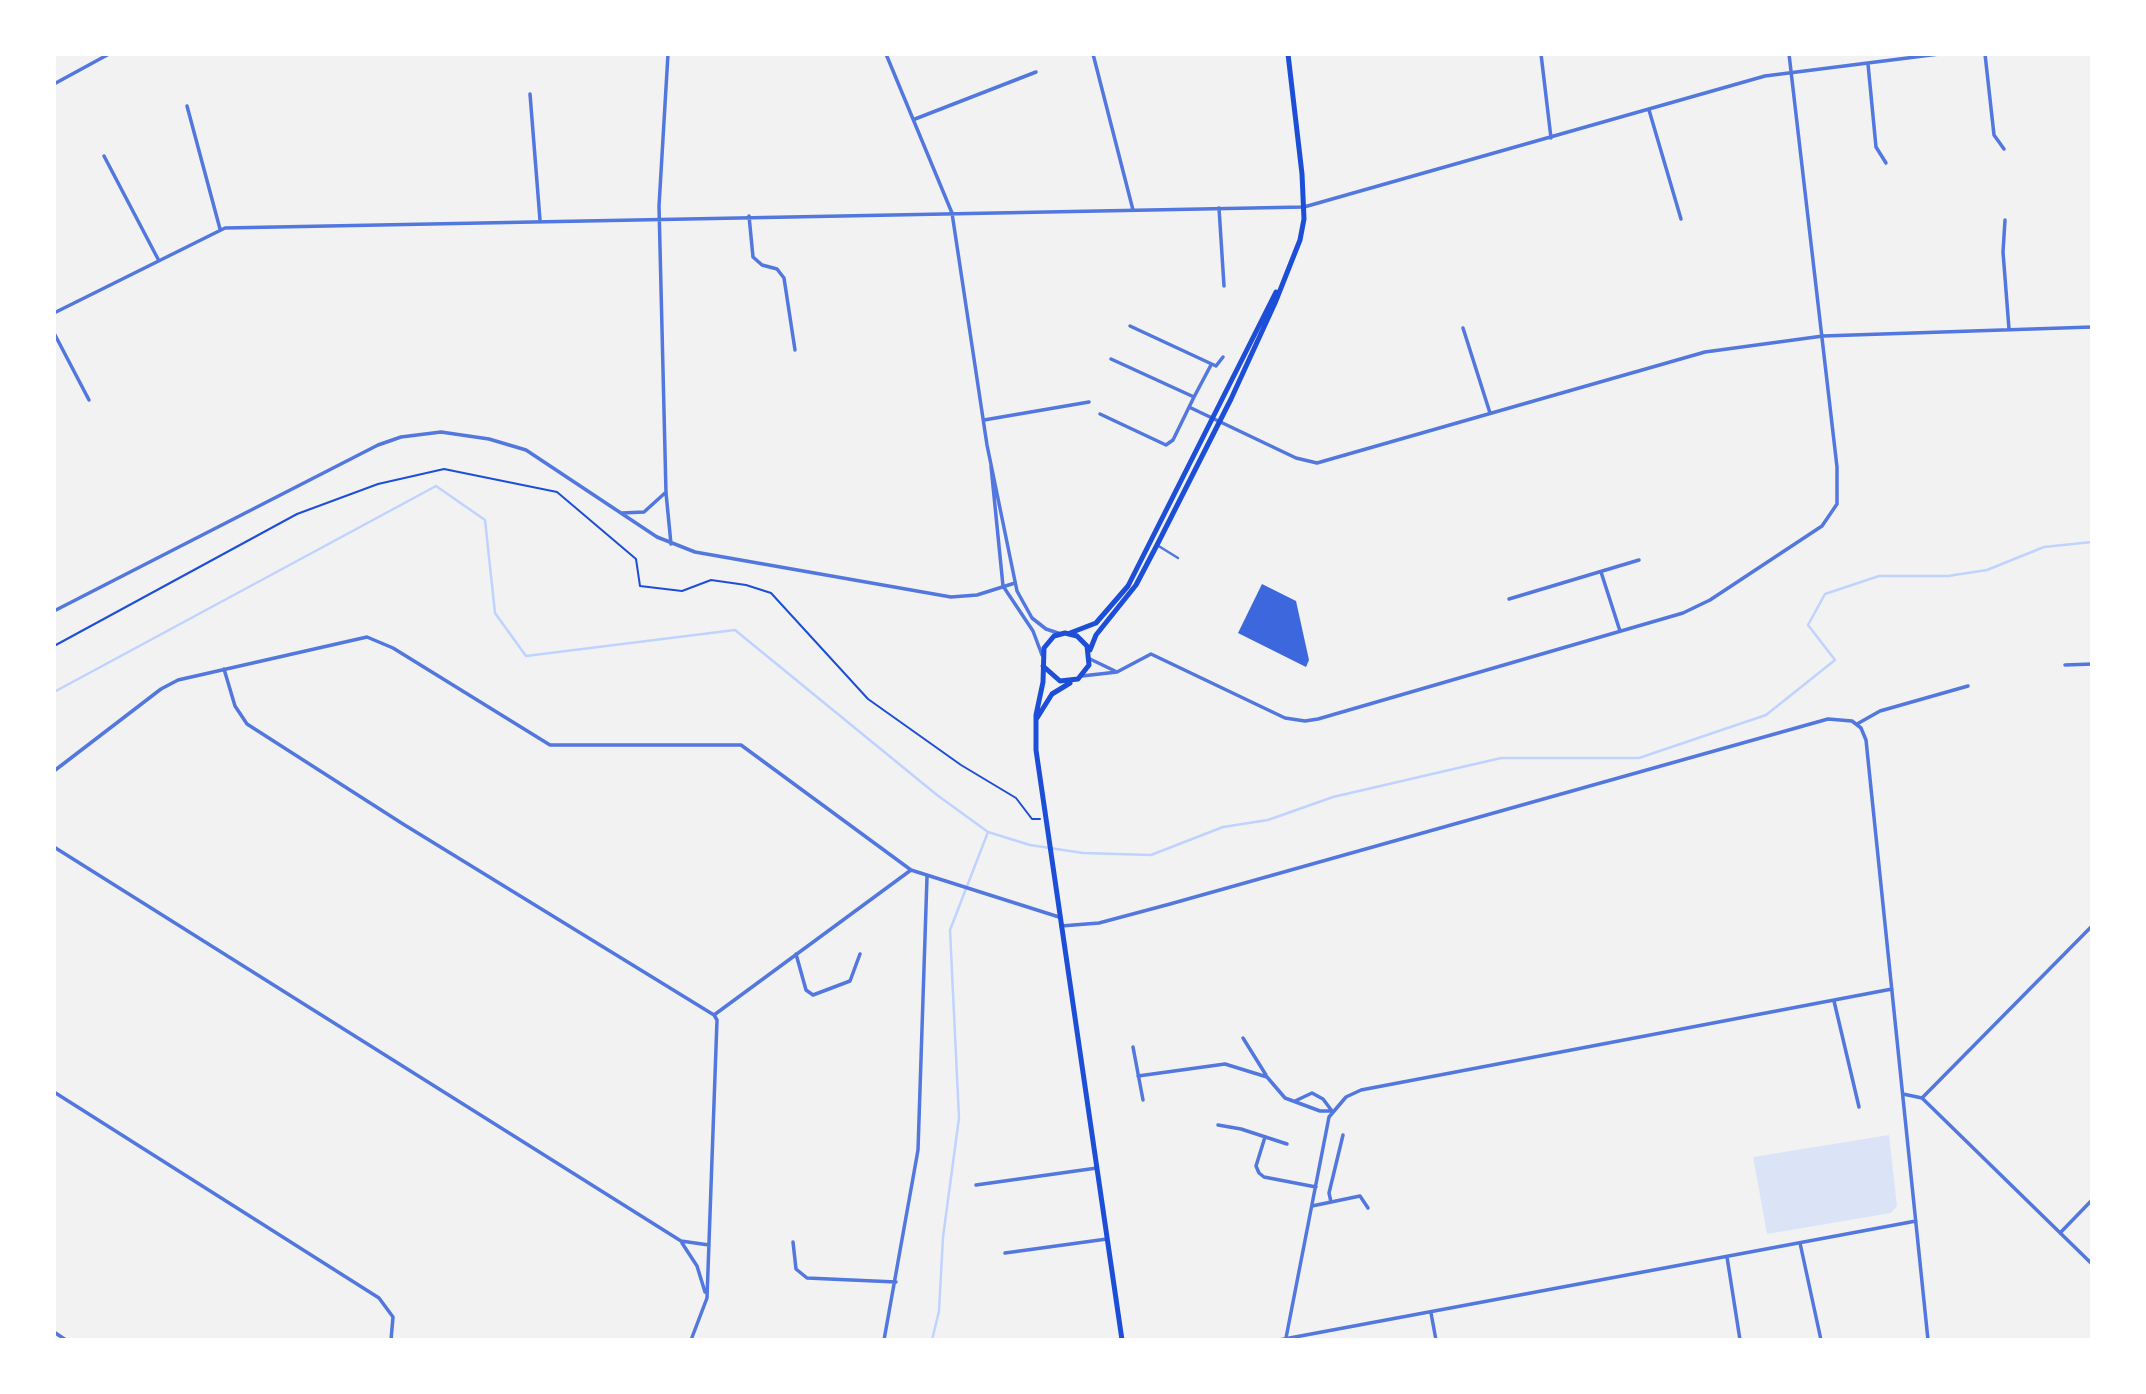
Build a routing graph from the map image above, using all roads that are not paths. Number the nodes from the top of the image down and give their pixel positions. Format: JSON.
{"nodes":[{"id":1,"x":109,"y":54,"type":"edge"},
{"id":2,"x":668,"y":54,"type":"edge"},
{"id":3,"x":886,"y":54,"type":"edge"},
{"id":4,"x":1093,"y":54,"type":"edge"},
{"id":5,"x":1288,"y":54,"type":"edge"},
{"id":6,"x":1541,"y":54,"type":"edge"},
{"id":7,"x":1789,"y":54,"type":"edge"},
{"id":8,"x":1939,"y":54,"type":"edge"},
{"id":9,"x":1985,"y":54,"type":"edge"},
{"id":10,"x":1868,"y":64,"type":"junction"},
{"id":11,"x":1792,"y":71,"type":"junction"},
{"id":12,"x":1036,"y":72,"type":"dead end"},
{"id":13,"x":54,"y":84,"type":"edge"},
{"id":14,"x":530,"y":94,"type":"dead end"},
{"id":15,"x":187,"y":106,"type":"dead end"},
{"id":16,"x":1648,"y":109,"type":"junction"},
{"id":17,"x":915,"y":120,"type":"junction"},
{"id":18,"x":1551,"y":138,"type":"junction"},
{"id":19,"x":2004,"y":149,"type":"dead end"},
{"id":20,"x":104,"y":156,"type":"dead end"},
{"id":21,"x":1886,"y":163,"type":"dead end"},
{"id":22,"x":1304,"y":206,"type":"junction"},
{"id":23,"x":1219,"y":208,"type":"junction"},
{"id":24,"x":1133,"y":209,"type":"junction"},
{"id":25,"x":952,"y":213,"type":"junction"},
{"id":26,"x":749,"y":216,"type":"junction"},
{"id":27,"x":659,"y":218,"type":"junction"},
{"id":28,"x":1681,"y":219,"type":"dead end"},
{"id":29,"x":540,"y":220,"type":"junction"},
{"id":30,"x":2005,"y":220,"type":"dead end"},
{"id":31,"x":220,"y":229,"type":"junction"},
{"id":32,"x":158,"y":259,"type":"junction"},
{"id":33,"x":1224,"y":286,"type":"dead end"},
{"id":34,"x":1278,"y":289,"type":"junction"},
{"id":35,"x":54,"y":313,"type":"edge"},
{"id":36,"x":1130,"y":326,"type":"dead end"},
{"id":37,"x":2092,"y":327,"type":"edge"},
{"id":38,"x":1462,"y":328,"type":"dead end"},
{"id":39,"x":2009,"y":329,"type":"junction"},
{"id":40,"x":54,"y":334,"type":"edge"},
{"id":41,"x":1823,"y":336,"type":"junction"},
{"id":42,"x":795,"y":350,"type":"dead end"},
{"id":43,"x":1223,"y":357,"type":"dead end"},
{"id":44,"x":1111,"y":359,"type":"dead end"},
{"id":45,"x":1212,"y":365,"type":"junction"},
{"id":46,"x":1194,"y":397,"type":"junction"},
{"id":47,"x":89,"y":400,"type":"dead end"},
{"id":48,"x":1088,"y":402,"type":"dead end"},
{"id":49,"x":1189,"y":407,"type":"junction"},
{"id":50,"x":1490,"y":413,"type":"junction"},
{"id":51,"x":1100,"y":414,"type":"dead end"},
{"id":52,"x":1211,"y":418,"type":"junction"},
{"id":53,"x":984,"y":420,"type":"junction"},
{"id":54,"x":1220,"y":422,"type":"junction"},
{"id":55,"x":991,"y":460,"type":"junction"},
{"id":56,"x":666,"y":493,"type":"junction"},
{"id":57,"x":617,"y":512,"type":"junction"},
{"id":58,"x":671,"y":544,"type":"junction"},
{"id":59,"x":1157,"y":545,"type":"junction"},
{"id":60,"x":1178,"y":558,"type":"dead end"},
{"id":61,"x":1639,"y":560,"type":"dead end"},
{"id":62,"x":1601,"y":572,"type":"junction"},
{"id":63,"x":1015,"y":583,"type":"junction"},
{"id":64,"x":1003,"y":586,"type":"junction"},
{"id":65,"x":1508,"y":599,"type":"dead end"},
{"id":66,"x":54,"y":611,"type":"edge"},
{"id":67,"x":1620,"y":631,"type":"junction"},
{"id":68,"x":1061,"y":634,"type":"junction"},
{"id":69,"x":1070,"y":634,"type":"junction"},
{"id":70,"x":1042,"y":655,"type":"junction"},
{"id":71,"x":1090,"y":656,"type":"junction"},
{"id":72,"x":2092,"y":664,"type":"edge"},
{"id":73,"x":2065,"y":665,"type":"dead end"},
{"id":74,"x":1043,"y":666,"type":"junction"},
{"id":75,"x":224,"y":669,"type":"junction"},
{"id":76,"x":1117,"y":672,"type":"junction"},
{"id":77,"x":1082,"y":676,"type":"junction"},
{"id":78,"x":1074,"y":680,"type":"junction"},
{"id":79,"x":1968,"y":686,"type":"dead end"},
{"id":80,"x":1036,"y":721,"type":"junction"},
{"id":81,"x":1857,"y":724,"type":"junction"},
{"id":82,"x":54,"y":771,"type":"edge"},
{"id":83,"x":54,"y":847,"type":"edge"},
{"id":84,"x":911,"y":870,"type":"junction"},
{"id":85,"x":927,"y":877,"type":"junction"},
{"id":86,"x":1059,"y":917,"type":"junction"},
{"id":87,"x":1061,"y":926,"type":"junction"},
{"id":88,"x":2092,"y":926,"type":"edge"},
{"id":89,"x":796,"y":954,"type":"junction"},
{"id":90,"x":860,"y":954,"type":"dead end"},
{"id":91,"x":1893,"y":988,"type":"junction"},
{"id":92,"x":1834,"y":1002,"type":"junction"},
{"id":93,"x":714,"y":1015,"type":"junction"},
{"id":94,"x":1243,"y":1038,"type":"dead end"},
{"id":95,"x":1133,"y":1047,"type":"dead end"},
{"id":96,"x":1138,"y":1076,"type":"junction"},
{"id":97,"x":1267,"y":1077,"type":"junction"},
{"id":98,"x":54,"y":1092,"type":"edge"},
{"id":99,"x":1903,"y":1094,"type":"junction"},
{"id":100,"x":1922,"y":1098,"type":"junction"},
{"id":101,"x":1143,"y":1100,"type":"dead end"},
{"id":102,"x":1295,"y":1101,"type":"junction"},
{"id":103,"x":1859,"y":1107,"type":"dead end"},
{"id":104,"x":1332,"y":1111,"type":"junction"},
{"id":105,"x":1218,"y":1125,"type":"dead end"},
{"id":106,"x":1343,"y":1135,"type":"dead end"},
{"id":107,"x":1265,"y":1137,"type":"junction"},
{"id":108,"x":1287,"y":1144,"type":"dead end"},
{"id":109,"x":1097,"y":1168,"type":"junction"},
{"id":110,"x":976,"y":1185,"type":"dead end"},
{"id":111,"x":1315,"y":1187,"type":"junction"},
{"id":112,"x":2092,"y":1200,"type":"edge"},
{"id":113,"x":1331,"y":1202,"type":"junction"},
{"id":114,"x":1312,"y":1206,"type":"junction"},
{"id":115,"x":1368,"y":1208,"type":"dead end"},
{"id":116,"x":1916,"y":1221,"type":"junction"},
{"id":117,"x":2060,"y":1233,"type":"junction"},
{"id":118,"x":1107,"y":1239,"type":"junction"},
{"id":119,"x":681,"y":1241,"type":"junction"},
{"id":120,"x":793,"y":1242,"type":"dead end"},
{"id":121,"x":1800,"y":1243,"type":"junction"},
{"id":122,"x":709,"y":1245,"type":"junction"},
{"id":123,"x":1005,"y":1253,"type":"dead end"},
{"id":124,"x":1727,"y":1257,"type":"junction"},
{"id":125,"x":2092,"y":1264,"type":"edge"},
{"id":126,"x":895,"y":1282,"type":"junction"},
{"id":127,"x":707,"y":1298,"type":"junction"},
{"id":128,"x":1430,"y":1313,"type":"junction"},
{"id":129,"x":54,"y":1332,"type":"edge"},
{"id":130,"x":1286,"y":1338,"type":"edge"},
{"id":131,"x":66,"y":1340,"type":"edge"},
{"id":132,"x":391,"y":1340,"type":"edge"},
{"id":133,"x":691,"y":1340,"type":"edge"},
{"id":134,"x":884,"y":1340,"type":"edge"},
{"id":135,"x":1122,"y":1340,"type":"edge"},
{"id":136,"x":1279,"y":1340,"type":"edge"},
{"id":137,"x":1436,"y":1340,"type":"edge"},
{"id":138,"x":1740,"y":1340,"type":"edge"},
{"id":139,"x":1821,"y":1340,"type":"edge"},
{"id":140,"x":1928,"y":1340,"type":"edge"}],
"edges":[{"from":1,"to":13,"type":"street"},
{"from":2,"to":27,"type":"street"},
{"from":3,"to":17,"type":"street"},
{"from":4,"to":24,"type":"street"},
{"from":5,"to":22,"type":"main road"},
{"from":6,"to":18,"type":"street"},
{"from":7,"to":11,"type":"street"},
{"from":8,"to":10,"type":"street"},
{"from":9,"to":19,"type":"street"},
{"from":10,"to":11,"type":"street"},
{"from":10,"to":21,"type":"street"},
{"from":11,"to":16,"type":"street"},
{"from":11,"to":41,"type":"street"},
{"from":12,"to":17,"type":"street"},
{"from":14,"to":29,"type":"street"},
{"from":15,"to":31,"type":"street"},
{"from":16,"to":18,"type":"street"},
{"from":16,"to":28,"type":"street"},
{"from":17,"to":25,"type":"street"},
{"from":18,"to":22,"type":"street"},
{"from":20,"to":32,"type":"street"},
{"from":22,"to":23,"type":"street"},
{"from":22,"to":34,"type":"main road"},
{"from":23,"to":24,"type":"street"},
{"from":23,"to":33,"type":"street"},
{"from":24,"to":25,"type":"street"},
{"from":25,"to":26,"type":"street"},
{"from":25,"to":53,"type":"street"},
{"from":26,"to":27,"type":"street"},
{"from":26,"to":42,"type":"street"},
{"from":27,"to":29,"type":"street"},
{"from":27,"to":56,"type":"street"},
{"from":29,"to":31,"type":"street"},
{"from":30,"to":39,"type":"street"},
{"from":31,"to":32,"type":"street"},
{"from":32,"to":35,"type":"street"},
{"from":34,"to":52,"type":"main road"},
{"from":34,"to":54,"type":"main road"},
{"from":36,"to":45,"type":"street"},
{"from":37,"to":39,"type":"street"},
{"from":38,"to":50,"type":"street"},
{"from":39,"to":41,"type":"street"},
{"from":40,"to":47,"type":"street"},
{"from":41,"to":50,"type":"street"},
{"from":41,"to":67,"type":"street"},
{"from":43,"to":45,"type":"street"},
{"from":44,"to":46,"type":"street"},
{"from":45,"to":46,"type":"street"},
{"from":46,"to":49,"type":"street"},
{"from":48,"to":53,"type":"street"},
{"from":49,"to":51,"type":"street"},
{"from":49,"to":52,"type":"street"},
{"from":50,"to":54,"type":"street"},
{"from":52,"to":54,"type":"street"},
{"from":52,"to":69,"type":"main road"},
{"from":53,"to":55,"type":"street"},
{"from":54,"to":59,"type":"main road"},
{"from":55,"to":63,"type":"street"},
{"from":55,"to":64,"type":"street"},
{"from":56,"to":57,"type":"street"},
{"from":56,"to":58,"type":"street"},
{"from":57,"to":58,"type":"street"},
{"from":57,"to":66,"type":"street"},
{"from":58,"to":64,"type":"street"},
{"from":59,"to":60,"type":"street"},
{"from":59,"to":71,"type":"main road"},
{"from":61,"to":62,"type":"street"},
{"from":62,"to":65,"type":"street"},
{"from":62,"to":67,"type":"street"},
{"from":63,"to":64,"type":"street"},
{"from":63,"to":68,"type":"street"},
{"from":64,"to":70,"type":"street"},
{"from":67,"to":76,"type":"street"},
{"from":68,"to":69,"type":"main road"},
{"from":68,"to":70,"type":"main road"},
{"from":69,"to":71,"type":"main road"},
{"from":70,"to":74,"type":"main road"},
{"from":71,"to":76,"type":"street"},
{"from":71,"to":77,"type":"main road"},
{"from":72,"to":73,"type":"street"},
{"from":74,"to":78,"type":"main road"},
{"from":74,"to":80,"type":"main road"},
{"from":75,"to":82,"type":"street"},
{"from":75,"to":84,"type":"street"},
{"from":75,"to":93,"type":"street"},
{"from":76,"to":77,"type":"street"},
{"from":77,"to":78,"type":"main road"},
{"from":78,"to":80,"type":"main road"},
{"from":79,"to":81,"type":"street"},
{"from":80,"to":86,"type":"main road"},
{"from":81,"to":87,"type":"street"},
{"from":81,"to":91,"type":"street"},
{"from":83,"to":119,"type":"street"},
{"from":84,"to":85,"type":"street"},
{"from":84,"to":89,"type":"street"},
{"from":85,"to":86,"type":"street"},
{"from":85,"to":126,"type":"street"},
{"from":86,"to":87,"type":"main road"},
{"from":87,"to":109,"type":"main road"},
{"from":88,"to":100,"type":"street"},
{"from":89,"to":90,"type":"street"},
{"from":89,"to":93,"type":"street"},
{"from":91,"to":92,"type":"street"},
{"from":91,"to":99,"type":"street"},
{"from":92,"to":103,"type":"street"},
{"from":92,"to":104,"type":"street"},
{"from":93,"to":122,"type":"street"},
{"from":94,"to":97,"type":"street"},
{"from":95,"to":96,"type":"street"},
{"from":96,"to":97,"type":"street"},
{"from":96,"to":101,"type":"street"},
{"from":97,"to":102,"type":"street"},
{"from":98,"to":132,"type":"street"},
{"from":99,"to":100,"type":"street"},
{"from":99,"to":116,"type":"street"},
{"from":100,"to":117,"type":"street"},
{"from":102,"to":104,"type":"street"},
{"from":102,"to":104,"type":"street"},
{"from":104,"to":111,"type":"street"},
{"from":105,"to":107,"type":"street"},
{"from":106,"to":113,"type":"street"},
{"from":107,"to":108,"type":"street"},
{"from":107,"to":111,"type":"street"},
{"from":109,"to":110,"type":"street"},
{"from":109,"to":118,"type":"main road"},
{"from":111,"to":114,"type":"street"},
{"from":112,"to":117,"type":"street"},
{"from":113,"to":114,"type":"street"},
{"from":113,"to":115,"type":"street"},
{"from":114,"to":130,"type":"street"},
{"from":116,"to":121,"type":"street"},
{"from":116,"to":140,"type":"street"},
{"from":117,"to":125,"type":"street"},
{"from":118,"to":123,"type":"street"},
{"from":118,"to":135,"type":"main road"},
{"from":119,"to":122,"type":"street"},
{"from":119,"to":127,"type":"street"},
{"from":120,"to":126,"type":"street"},
{"from":121,"to":124,"type":"street"},
{"from":121,"to":139,"type":"street"},
{"from":122,"to":127,"type":"street"},
{"from":124,"to":128,"type":"street"},
{"from":124,"to":138,"type":"street"},
{"from":126,"to":134,"type":"street"},
{"from":127,"to":133,"type":"street"},
{"from":128,"to":130,"type":"street"},
{"from":128,"to":137,"type":"street"},
{"from":129,"to":131,"type":"street"},
{"from":130,"to":136,"type":"street"}]}
